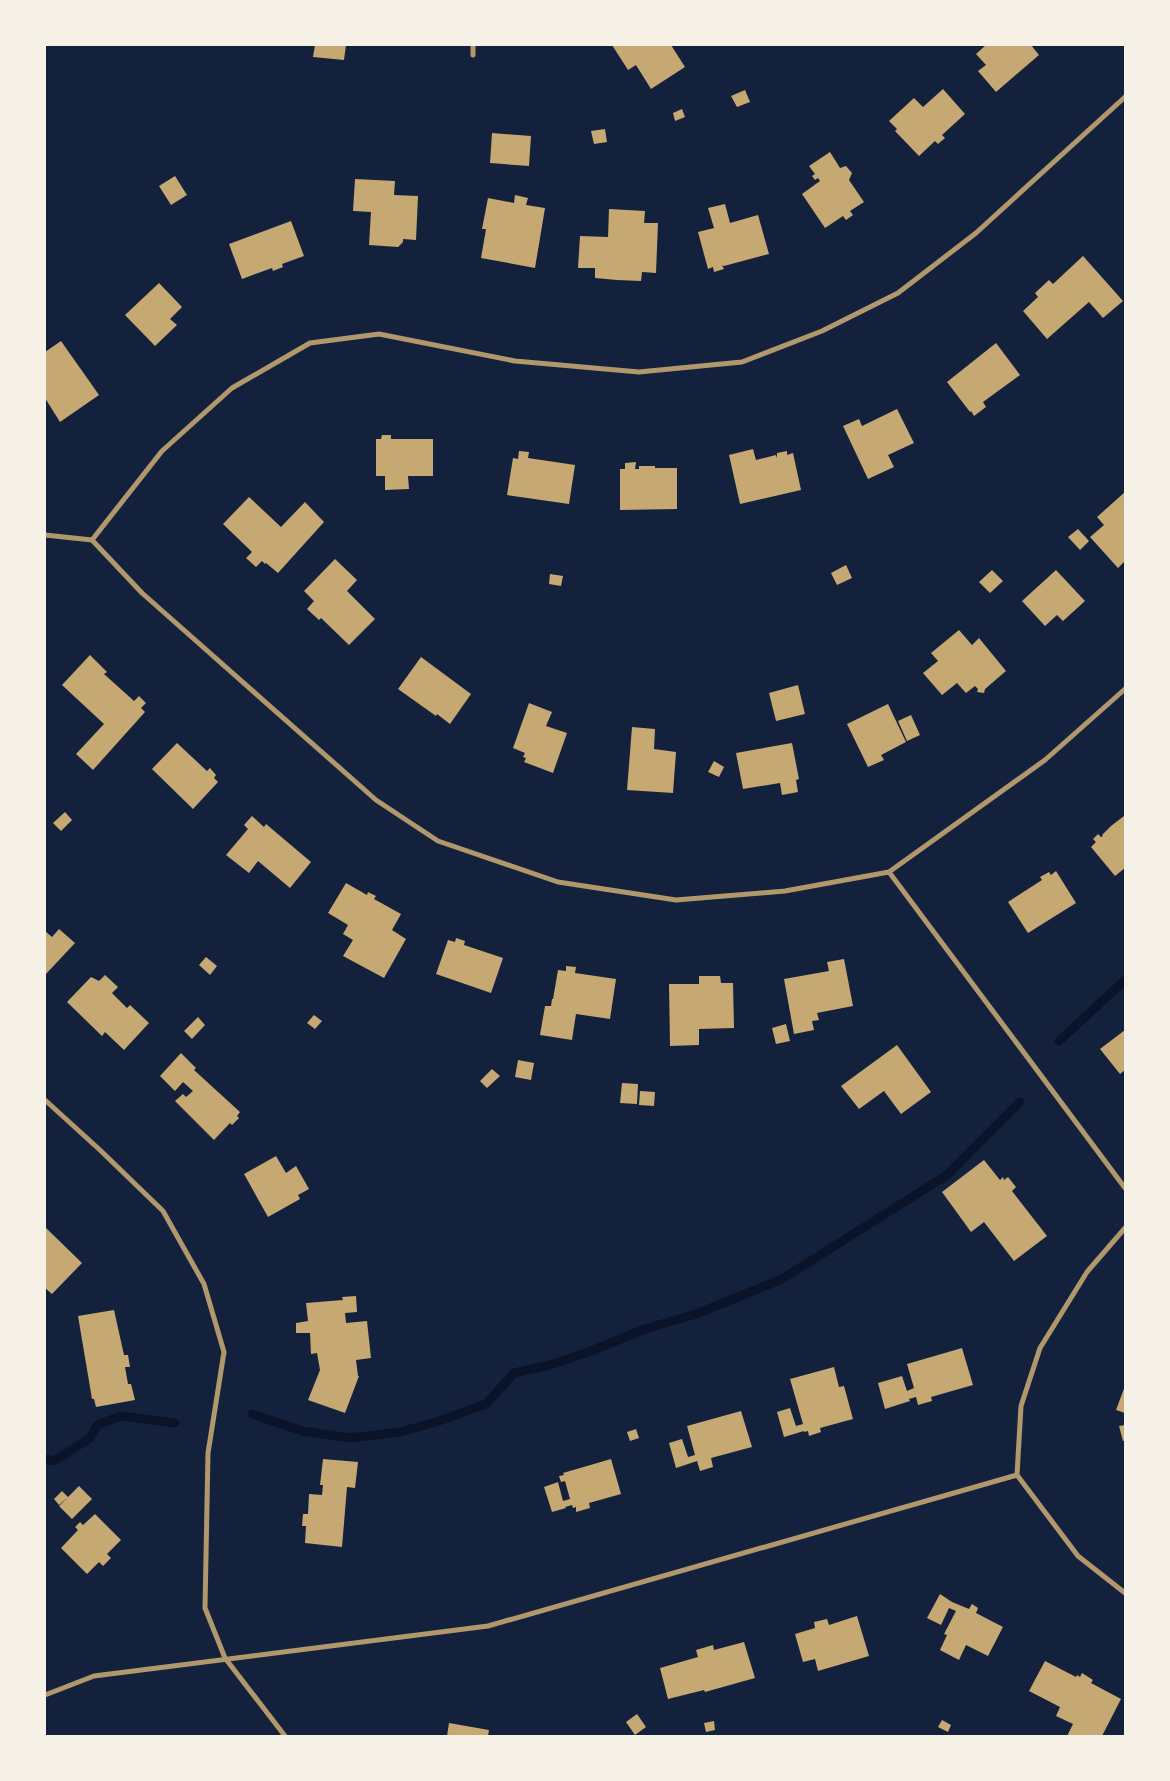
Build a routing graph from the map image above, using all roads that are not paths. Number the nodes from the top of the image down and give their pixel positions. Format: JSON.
{"nodes":[{"id":1,"x":473,"y":45,"type":"edge"},
{"id":2,"x":473,"y":55,"type":"dead end"},
{"id":3,"x":1125,"y":96,"type":"edge"},
{"id":4,"x":45,"y":535,"type":"edge"},
{"id":5,"x":92,"y":540,"type":"junction"},
{"id":6,"x":1125,"y":689,"type":"edge"},
{"id":7,"x":889,"y":872,"type":"junction"},
{"id":8,"x":45,"y":1100,"type":"edge"},
{"id":9,"x":1125,"y":1188,"type":"edge"},
{"id":10,"x":1125,"y":1228,"type":"edge"},
{"id":11,"x":1016,"y":1474,"type":"junction"},
{"id":12,"x":1125,"y":1593,"type":"edge"},
{"id":13,"x":225,"y":1658,"type":"junction"},
{"id":14,"x":45,"y":1695,"type":"edge"},
{"id":15,"x":285,"y":1736,"type":"edge"}],
"edges":[{"from":1,"to":2,"type":"street"},
{"from":3,"to":5,"type":"street"},
{"from":4,"to":5,"type":"street"},
{"from":5,"to":7,"type":"street"},
{"from":6,"to":7,"type":"street"},
{"from":7,"to":9,"type":"street"},
{"from":8,"to":13,"type":"street"},
{"from":10,"to":11,"type":"street"},
{"from":11,"to":12,"type":"street"},
{"from":11,"to":13,"type":"street"},
{"from":13,"to":14,"type":"street"},
{"from":13,"to":15,"type":"street"}]}
